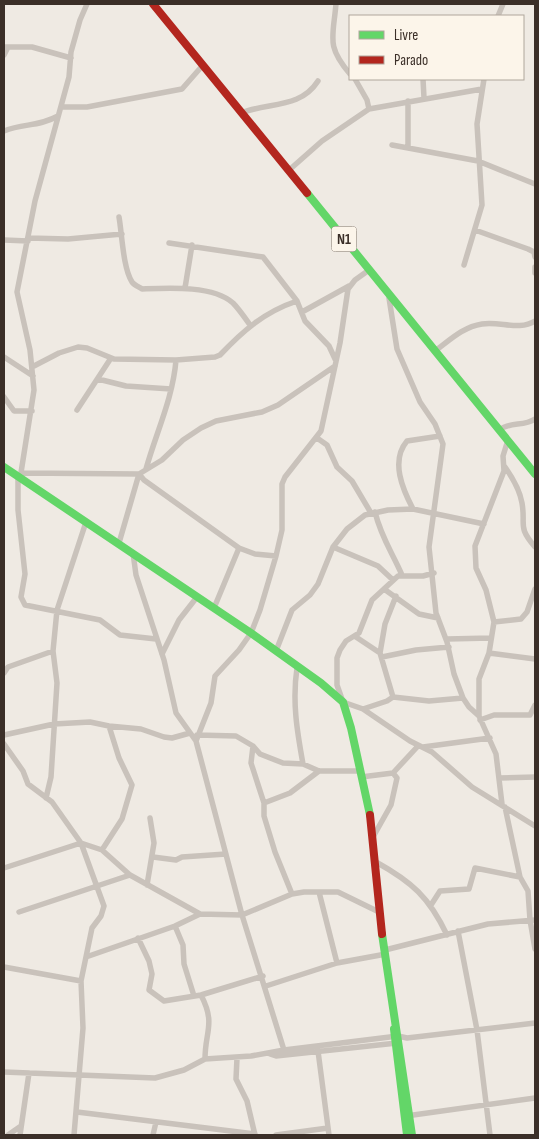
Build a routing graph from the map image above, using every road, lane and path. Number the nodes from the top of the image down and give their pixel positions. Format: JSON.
{"nodes":[{"id":1,"x":87,"y":4,"type":"edge"},
{"id":2,"x":153,"y":4,"type":"edge"},
{"id":3,"x":336,"y":4,"type":"edge"},
{"id":4,"x":6,"y":47,"type":"edge"},
{"id":5,"x":4,"y":55,"type":"edge"},
{"id":6,"x":71,"y":58,"type":"junction"},
{"id":7,"x":203,"y":65,"type":"junction"},
{"id":8,"x":349,"y":73,"type":"edge"},
{"id":9,"x":356,"y":80,"type":"edge"},
{"id":10,"x":423,"y":80,"type":"edge"},
{"id":11,"x":484,"y":80,"type":"edge"},
{"id":12,"x":318,"y":81,"type":"dead end"},
{"id":13,"x":482,"y":89,"type":"junction"},
{"id":14,"x":424,"y":98,"type":"junction"},
{"id":15,"x":408,"y":101,"type":"junction"},
{"id":16,"x":61,"y":107,"type":"junction"},
{"id":17,"x":369,"y":109,"type":"junction"},
{"id":18,"x":241,"y":113,"type":"junction"},
{"id":19,"x":58,"y":116,"type":"junction"},
{"id":20,"x":4,"y":131,"type":"edge"},
{"id":21,"x":392,"y":145,"type":"dead end"},
{"id":22,"x":408,"y":148,"type":"junction"},
{"id":23,"x":478,"y":161,"type":"junction"},
{"id":24,"x":288,"y":171,"type":"junction"},
{"id":25,"x":535,"y":184,"type":"edge"},
{"id":26,"x":119,"y":217,"type":"dead end"},
{"id":27,"x":475,"y":230,"type":"junction"},
{"id":28,"x":122,"y":234,"type":"junction"},
{"id":29,"x":4,"y":240,"type":"edge"},
{"id":30,"x":28,"y":240,"type":"junction"},
{"id":31,"x":169,"y":243,"type":"dead end"},
{"id":32,"x":192,"y":245,"type":"junction"},
{"id":33,"x":535,"y":257,"type":"edge"},
{"id":34,"x":464,"y":265,"type":"dead end"},
{"id":35,"x":535,"y":267,"type":"edge"},
{"id":36,"x":369,"y":270,"type":"junction"},
{"id":37,"x":535,"y":273,"type":"edge"},
{"id":38,"x":349,"y":286,"type":"junction"},
{"id":39,"x":185,"y":288,"type":"junction"},
{"id":40,"x":389,"y":294,"type":"junction"},
{"id":41,"x":297,"y":301,"type":"junction"},
{"id":42,"x":302,"y":312,"type":"junction"},
{"id":43,"x":535,"y":321,"type":"edge"},
{"id":44,"x":250,"y":325,"type":"junction"},
{"id":45,"x":329,"y":346,"type":"junction"},
{"id":46,"x":340,"y":346,"type":"junction"},
{"id":47,"x":435,"y":352,"type":"junction"},
{"id":48,"x":111,"y":358,"type":"junction"},
{"id":49,"x":176,"y":360,"type":"junction"},
{"id":50,"x":5,"y":361,"type":"edge"},
{"id":51,"x":336,"y":363,"type":"junction"},
{"id":52,"x":32,"y":367,"type":"junction"},
{"id":53,"x":33,"y":376,"type":"junction"},
{"id":54,"x":98,"y":379,"type":"junction"},
{"id":55,"x":171,"y":389,"type":"junction"},
{"id":56,"x":4,"y":397,"type":"edge"},
{"id":57,"x":77,"y":410,"type":"dead end"},
{"id":58,"x":32,"y":411,"type":"junction"},
{"id":59,"x":535,"y":419,"type":"edge"},
{"id":60,"x":499,"y":430,"type":"junction"},
{"id":61,"x":440,"y":436,"type":"junction"},
{"id":62,"x":317,"y":438,"type":"junction"},
{"id":63,"x":508,"y":440,"type":"junction"},
{"id":64,"x":4,"y":467,"type":"edge"},
{"id":65,"x":504,"y":468,"type":"junction"},
{"id":66,"x":146,"y":469,"type":"junction"},
{"id":67,"x":139,"y":474,"type":"junction"},
{"id":68,"x":535,"y":474,"type":"edge"},
{"id":69,"x":20,"y":476,"type":"junction"},
{"id":70,"x":413,"y":509,"type":"junction"},
{"id":71,"x":373,"y":513,"type":"junction"},
{"id":72,"x":434,"y":514,"type":"junction"},
{"id":73,"x":86,"y":522,"type":"junction"},
{"id":74,"x":484,"y":524,"type":"junction"},
{"id":75,"x":118,"y":543,"type":"junction"},
{"id":76,"x":333,"y":547,"type":"junction"},
{"id":77,"x":535,"y":547,"type":"edge"},
{"id":78,"x":239,"y":548,"type":"junction"},
{"id":79,"x":133,"y":553,"type":"junction"},
{"id":80,"x":276,"y":556,"type":"junction"},
{"id":81,"x":434,"y":573,"type":"junction"},
{"id":82,"x":402,"y":574,"type":"junction"},
{"id":83,"x":393,"y":580,"type":"junction"},
{"id":84,"x":384,"y":589,"type":"junction"},
{"id":85,"x":535,"y":589,"type":"edge"},
{"id":86,"x":396,"y":596,"type":"junction"},
{"id":87,"x":197,"y":597,"type":"junction"},
{"id":88,"x":214,"y":608,"type":"junction"},
{"id":89,"x":56,"y":610,"type":"junction"},
{"id":90,"x":438,"y":618,"type":"junction"},
{"id":91,"x":494,"y":622,"type":"junction"},
{"id":92,"x":251,"y":633,"type":"junction"},
{"id":93,"x":356,"y":637,"type":"junction"},
{"id":94,"x":491,"y":638,"type":"junction"},
{"id":95,"x":156,"y":639,"type":"junction"},
{"id":96,"x":447,"y":639,"type":"junction"},
{"id":97,"x":449,"y":647,"type":"junction"},
{"id":98,"x":53,"y":651,"type":"junction"},
{"id":99,"x":276,"y":651,"type":"junction"},
{"id":100,"x":488,"y":653,"type":"junction"},
{"id":101,"x":162,"y":654,"type":"junction"},
{"id":102,"x":381,"y":655,"type":"junction"},
{"id":103,"x":535,"y":659,"type":"edge"},
{"id":104,"x":297,"y":668,"type":"junction"},
{"id":105,"x":4,"y":673,"type":"edge"},
{"id":106,"x":394,"y":697,"type":"junction"},
{"id":107,"x":464,"y":698,"type":"junction"},
{"id":108,"x":342,"y":702,"type":"junction"},
{"id":109,"x":535,"y":705,"type":"edge"},
{"id":110,"x":363,"y":709,"type":"junction"},
{"id":111,"x":480,"y":718,"type":"junction"},
{"id":112,"x":54,"y":724,"type":"junction"},
{"id":113,"x":109,"y":726,"type":"junction"},
{"id":114,"x":190,"y":733,"type":"junction"},
{"id":115,"x":4,"y":735,"type":"edge"},
{"id":116,"x":196,"y":738,"type":"junction"},
{"id":117,"x":490,"y":738,"type":"junction"},
{"id":118,"x":4,"y":744,"type":"edge"},
{"id":119,"x":253,"y":746,"type":"junction"},
{"id":120,"x":420,"y":746,"type":"junction"},
{"id":121,"x":303,"y":764,"type":"junction"},
{"id":122,"x":319,"y":771,"type":"junction"},
{"id":123,"x":393,"y":773,"type":"junction"},
{"id":124,"x":360,"y":774,"type":"junction"},
{"id":125,"x":535,"y":777,"type":"edge"},
{"id":126,"x":499,"y":778,"type":"junction"},
{"id":127,"x":46,"y":798,"type":"junction"},
{"id":128,"x":264,"y":803,"type":"junction"},
{"id":129,"x":503,"y":805,"type":"junction"},
{"id":130,"x":150,"y":818,"type":"dead end"},
{"id":131,"x":535,"y":826,"type":"edge"},
{"id":132,"x":373,"y":837,"type":"junction"},
{"id":133,"x":81,"y":843,"type":"junction"},
{"id":134,"x":102,"y":850,"type":"junction"},
{"id":135,"x":226,"y":854,"type":"junction"},
{"id":136,"x":153,"y":856,"type":"junction"},
{"id":137,"x":376,"y":862,"type":"junction"},
{"id":138,"x":4,"y":868,"type":"edge"},
{"id":139,"x":130,"y":875,"type":"junction"},
{"id":140,"x":520,"y":877,"type":"junction"},
{"id":141,"x":147,"y":886,"type":"junction"},
{"id":142,"x":97,"y":887,"type":"junction"},
{"id":143,"x":319,"y":892,"type":"junction"},
{"id":144,"x":292,"y":894,"type":"junction"},
{"id":145,"x":431,"y":905,"type":"junction"},
{"id":146,"x":19,"y":912,"type":"dead end"},
{"id":147,"x":379,"y":912,"type":"junction"},
{"id":148,"x":200,"y":914,"type":"junction"},
{"id":149,"x":242,"y":914,"type":"junction"},
{"id":150,"x":532,"y":920,"type":"edge"},
{"id":151,"x":175,"y":926,"type":"junction"},
{"id":152,"x":458,"y":931,"type":"junction"},
{"id":153,"x":447,"y":935,"type":"junction"},
{"id":154,"x":138,"y":938,"type":"junction"},
{"id":155,"x":535,"y":949,"type":"edge"},
{"id":156,"x":385,"y":952,"type":"junction"},
{"id":157,"x":86,"y":957,"type":"junction"},
{"id":158,"x":337,"y":962,"type":"junction"},
{"id":159,"x":4,"y":967,"type":"edge"},
{"id":160,"x":262,"y":976,"type":"junction"},
{"id":161,"x":81,"y":980,"type":"junction"},
{"id":162,"x":266,"y":986,"type":"junction"},
{"id":163,"x":201,"y":995,"type":"junction"},
{"id":164,"x":194,"y":996,"type":"junction"},
{"id":165,"x":535,"y":1023,"type":"edge"},
{"id":166,"x":477,"y":1030,"type":"junction"},
{"id":167,"x":396,"y":1040,"type":"junction"},
{"id":168,"x":284,"y":1050,"type":"junction"},
{"id":169,"x":318,"y":1051,"type":"junction"},
{"id":170,"x":270,"y":1054,"type":"junction"},
{"id":171,"x":236,"y":1058,"type":"junction"},
{"id":172,"x":205,"y":1059,"type":"junction"},
{"id":173,"x":4,"y":1072,"type":"edge"},
{"id":174,"x":29,"y":1073,"type":"junction"},
{"id":175,"x":79,"y":1075,"type":"junction"},
{"id":176,"x":535,"y":1098,"type":"edge"},
{"id":177,"x":487,"y":1104,"type":"junction"},
{"id":178,"x":77,"y":1112,"type":"junction"},
{"id":179,"x":408,"y":1116,"type":"junction"},
{"id":180,"x":156,"y":1122,"type":"junction"},
{"id":181,"x":20,"y":1126,"type":"junction"},
{"id":182,"x":328,"y":1128,"type":"junction"},
{"id":183,"x":220,"y":1132,"type":"edge"},
{"id":184,"x":8,"y":1135,"type":"edge"},
{"id":185,"x":20,"y":1135,"type":"edge"},
{"id":186,"x":74,"y":1135,"type":"edge"},
{"id":187,"x":153,"y":1135,"type":"edge"},
{"id":188,"x":255,"y":1135,"type":"edge"},
{"id":189,"x":276,"y":1135,"type":"edge"},
{"id":190,"x":329,"y":1135,"type":"edge"},
{"id":191,"x":407,"y":1135,"type":"edge"},
{"id":192,"x":412,"y":1135,"type":"edge"},
{"id":193,"x":490,"y":1135,"type":"edge"}],
"edges":[{"from":1,"to":6,"type":"street"},
{"from":2,"to":7,"type":"main road","number":"N1"},
{"from":3,"to":8,"type":"street"},
{"from":4,"to":5,"type":"street"},
{"from":4,"to":6,"type":"street"},
{"from":6,"to":16,"type":"street"},
{"from":7,"to":16,"type":"street"},
{"from":7,"to":18,"type":"main road","number":"N1"},
{"from":9,"to":17,"type":"street"},
{"from":10,"to":14,"type":"street"},
{"from":11,"to":13,"type":"street"},
{"from":12,"to":18,"type":"street"},
{"from":13,"to":14,"type":"street"},
{"from":13,"to":23,"type":"street"},
{"from":14,"to":15,"type":"street"},
{"from":15,"to":17,"type":"street"},
{"from":15,"to":22,"type":"street"},
{"from":16,"to":19,"type":"street"},
{"from":17,"to":24,"type":"street"},
{"from":18,"to":24,"type":"main road","number":"N1"},
{"from":19,"to":20,"type":"street"},
{"from":19,"to":30,"type":"street"},
{"from":21,"to":22,"type":"street"},
{"from":22,"to":23,"type":"street"},
{"from":23,"to":25,"type":"street"},
{"from":23,"to":27,"type":"street"},
{"from":24,"to":36,"type":"main road","number":"N1"},
{"from":26,"to":28,"type":"street"},
{"from":27,"to":33,"type":"street"},
{"from":27,"to":34,"type":"street"},
{"from":28,"to":30,"type":"street"},
{"from":28,"to":39,"type":"street"},
{"from":29,"to":30,"type":"street"},
{"from":30,"to":52,"type":"street"},
{"from":31,"to":32,"type":"street"},
{"from":32,"to":39,"type":"street"},
{"from":32,"to":41,"type":"street"},
{"from":35,"to":37,"type":"street"},
{"from":36,"to":38,"type":"street"},
{"from":36,"to":40,"type":"main road","number":"N1"},
{"from":38,"to":42,"type":"street"},
{"from":38,"to":46,"type":"street"},
{"from":39,"to":44,"type":"street"},
{"from":40,"to":47,"type":"main road","number":"N1"},
{"from":40,"to":61,"type":"street"},
{"from":41,"to":42,"type":"street"},
{"from":41,"to":44,"type":"street"},
{"from":42,"to":45,"type":"street"},
{"from":43,"to":47,"type":"street"},
{"from":44,"to":49,"type":"street"},
{"from":45,"to":46,"type":"street"},
{"from":45,"to":51,"type":"street"},
{"from":46,"to":51,"type":"street"},
{"from":47,"to":60,"type":"main road","number":"N1"},
{"from":48,"to":49,"type":"street"},
{"from":48,"to":52,"type":"street"},
{"from":48,"to":54,"type":"street"},
{"from":49,"to":55,"type":"street"},
{"from":50,"to":53,"type":"street"},
{"from":51,"to":62,"type":"street"},
{"from":51,"to":66,"type":"street"},
{"from":52,"to":53,"type":"street"},
{"from":53,"to":58,"type":"street"},
{"from":54,"to":55,"type":"street"},
{"from":54,"to":57,"type":"street"},
{"from":55,"to":66,"type":"street"},
{"from":56,"to":58,"type":"street"},
{"from":58,"to":69,"type":"street"},
{"from":59,"to":60,"type":"street"},
{"from":60,"to":63,"type":"main road","number":"N1"},
{"from":61,"to":70,"type":"street"},
{"from":61,"to":72,"type":"street"},
{"from":62,"to":71,"type":"street"},
{"from":62,"to":80,"type":"street"},
{"from":63,"to":65,"type":"street"},
{"from":63,"to":68,"type":"main road","number":"N1"},
{"from":64,"to":69,"type":"main road"},
{"from":65,"to":74,"type":"street"},
{"from":65,"to":77,"type":"street"},
{"from":66,"to":67,"type":"street"},
{"from":67,"to":69,"type":"street"},
{"from":67,"to":75,"type":"street"},
{"from":67,"to":78,"type":"street"},
{"from":69,"to":73,"type":"main road"},
{"from":69,"to":89,"type":"street"},
{"from":70,"to":71,"type":"street"},
{"from":70,"to":72,"type":"street"},
{"from":71,"to":76,"type":"street"},
{"from":71,"to":82,"type":"street"},
{"from":72,"to":74,"type":"street"},
{"from":72,"to":81,"type":"street"},
{"from":73,"to":75,"type":"main road"},
{"from":73,"to":89,"type":"street"},
{"from":74,"to":91,"type":"street"},
{"from":75,"to":79,"type":"main road"},
{"from":76,"to":83,"type":"street"},
{"from":76,"to":99,"type":"street"},
{"from":78,"to":80,"type":"street"},
{"from":78,"to":88,"type":"street"},
{"from":79,"to":87,"type":"main road"},
{"from":79,"to":95,"type":"street"},
{"from":80,"to":92,"type":"street"},
{"from":81,"to":82,"type":"street"},
{"from":81,"to":90,"type":"street"},
{"from":82,"to":83,"type":"street"},
{"from":83,"to":84,"type":"street"},
{"from":84,"to":86,"type":"street"},
{"from":84,"to":93,"type":"street"},
{"from":85,"to":91,"type":"street"},
{"from":86,"to":90,"type":"street"},
{"from":86,"to":102,"type":"street"},
{"from":87,"to":88,"type":"main road"},
{"from":87,"to":101,"type":"street"},
{"from":88,"to":92,"type":"main road"},
{"from":89,"to":95,"type":"street"},
{"from":89,"to":98,"type":"street"},
{"from":90,"to":96,"type":"street"},
{"from":91,"to":94,"type":"street"},
{"from":92,"to":99,"type":"main road"},
{"from":92,"to":116,"type":"street"},
{"from":93,"to":102,"type":"street"},
{"from":93,"to":108,"type":"street"},
{"from":94,"to":96,"type":"street"},
{"from":94,"to":100,"type":"street"},
{"from":95,"to":101,"type":"street"},
{"from":96,"to":97,"type":"street"},
{"from":97,"to":102,"type":"street"},
{"from":97,"to":107,"type":"street"},
{"from":98,"to":105,"type":"street"},
{"from":98,"to":112,"type":"street"},
{"from":99,"to":104,"type":"main road"},
{"from":100,"to":103,"type":"street"},
{"from":100,"to":111,"type":"street"},
{"from":101,"to":114,"type":"street"},
{"from":102,"to":106,"type":"street"},
{"from":104,"to":108,"type":"main road"},
{"from":104,"to":121,"type":"street"},
{"from":106,"to":107,"type":"street"},
{"from":106,"to":110,"type":"street"},
{"from":107,"to":111,"type":"street"},
{"from":108,"to":110,"type":"street"},
{"from":108,"to":124,"type":"main road"},
{"from":109,"to":111,"type":"street"},
{"from":110,"to":120,"type":"street"},
{"from":111,"to":117,"type":"street"},
{"from":112,"to":113,"type":"street"},
{"from":112,"to":115,"type":"street"},
{"from":112,"to":127,"type":"street"},
{"from":113,"to":114,"type":"street"},
{"from":113,"to":134,"type":"street"},
{"from":114,"to":116,"type":"street"},
{"from":116,"to":119,"type":"street"},
{"from":116,"to":135,"type":"street"},
{"from":117,"to":120,"type":"street"},
{"from":117,"to":126,"type":"street"},
{"from":118,"to":127,"type":"street"},
{"from":119,"to":121,"type":"street"},
{"from":119,"to":128,"type":"street"},
{"from":120,"to":123,"type":"street"},
{"from":120,"to":129,"type":"street"},
{"from":121,"to":122,"type":"street"},
{"from":122,"to":124,"type":"street"},
{"from":122,"to":128,"type":"street"},
{"from":123,"to":124,"type":"street"},
{"from":123,"to":132,"type":"street"},
{"from":124,"to":132,"type":"main road"},
{"from":125,"to":126,"type":"street"},
{"from":126,"to":129,"type":"street"},
{"from":127,"to":133,"type":"street"},
{"from":128,"to":144,"type":"street"},
{"from":129,"to":131,"type":"street"},
{"from":129,"to":140,"type":"street"},
{"from":130,"to":136,"type":"street"},
{"from":132,"to":137,"type":"main road"},
{"from":133,"to":134,"type":"street"},
{"from":133,"to":138,"type":"street"},
{"from":133,"to":142,"type":"street"},
{"from":134,"to":139,"type":"street"},
{"from":135,"to":136,"type":"street"},
{"from":135,"to":149,"type":"street"},
{"from":136,"to":141,"type":"street"},
{"from":137,"to":145,"type":"street"},
{"from":137,"to":147,"type":"main road"},
{"from":139,"to":141,"type":"street"},
{"from":139,"to":142,"type":"street"},
{"from":140,"to":145,"type":"street"},
{"from":140,"to":150,"type":"street"},
{"from":141,"to":148,"type":"street"},
{"from":142,"to":146,"type":"street"},
{"from":142,"to":157,"type":"street"},
{"from":143,"to":144,"type":"street"},
{"from":143,"to":147,"type":"street"},
{"from":143,"to":158,"type":"street"},
{"from":144,"to":149,"type":"street"},
{"from":145,"to":153,"type":"street"},
{"from":147,"to":156,"type":"main road"},
{"from":148,"to":149,"type":"street"},
{"from":148,"to":151,"type":"street"},
{"from":149,"to":160,"type":"street"},
{"from":150,"to":152,"type":"street"},
{"from":150,"to":155,"type":"street"},
{"from":151,"to":154,"type":"street"},
{"from":151,"to":164,"type":"street"},
{"from":152,"to":153,"type":"street"},
{"from":152,"to":166,"type":"street"},
{"from":153,"to":156,"type":"street"},
{"from":154,"to":157,"type":"street"},
{"from":154,"to":164,"type":"street"},
{"from":156,"to":158,"type":"street"},
{"from":156,"to":167,"type":"main road"},
{"from":157,"to":161,"type":"street"},
{"from":158,"to":162,"type":"street"},
{"from":159,"to":161,"type":"street"},
{"from":160,"to":162,"type":"street"},
{"from":160,"to":163,"type":"street"},
{"from":161,"to":175,"type":"street"},
{"from":162,"to":168,"type":"street"},
{"from":163,"to":164,"type":"street"},
{"from":163,"to":172,"type":"street"},
{"from":165,"to":166,"type":"street"},
{"from":166,"to":167,"type":"street"},
{"from":166,"to":177,"type":"street"},
{"from":167,"to":168,"type":"street"},
{"from":167,"to":169,"type":"street"},
{"from":167,"to":179,"type":"main road"},
{"from":168,"to":170,"type":"street"},
{"from":169,"to":170,"type":"street"},
{"from":169,"to":182,"type":"street"},
{"from":170,"to":171,"type":"street"},
{"from":171,"to":172,"type":"street"},
{"from":171,"to":188,"type":"street"},
{"from":172,"to":175,"type":"street"},
{"from":173,"to":174,"type":"street"},
{"from":174,"to":175,"type":"street"},
{"from":174,"to":181,"type":"street"},
{"from":175,"to":178,"type":"street"},
{"from":176,"to":177,"type":"street"},
{"from":177,"to":179,"type":"street"},
{"from":177,"to":193,"type":"street"},
{"from":178,"to":180,"type":"street"},
{"from":178,"to":186,"type":"street"},
{"from":179,"to":191,"type":"main road"},
{"from":179,"to":192,"type":"main road"},
{"from":180,"to":183,"type":"street"},
{"from":180,"to":187,"type":"street"},
{"from":181,"to":184,"type":"street"},
{"from":181,"to":185,"type":"street"},
{"from":182,"to":189,"type":"street"},
{"from":182,"to":190,"type":"street"},
{"from":183,"to":188,"type":"street"}]}
